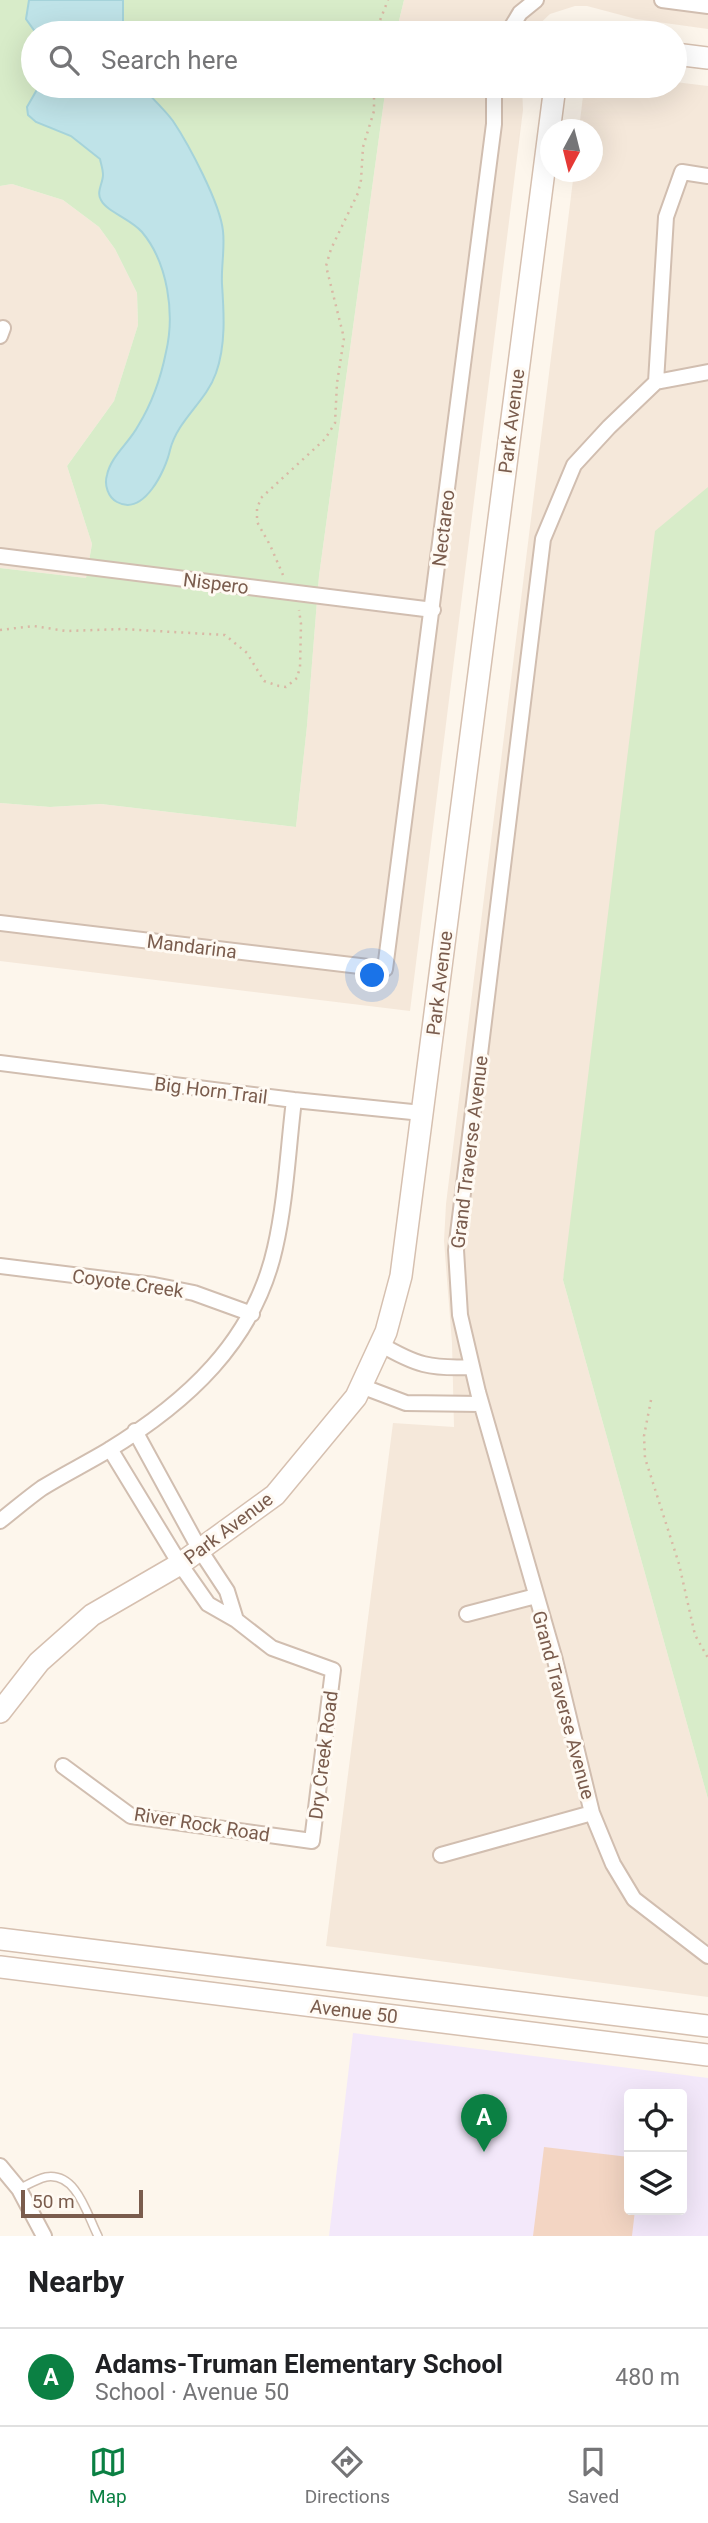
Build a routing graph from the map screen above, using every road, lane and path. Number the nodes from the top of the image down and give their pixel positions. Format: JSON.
{"nodes":[{"id":1,"x":388,"y":0,"type":"edge"},
{"id":2,"x":536,"y":0,"type":"edge"},
{"id":3,"x":662,"y":0,"type":"edge"},
{"id":4,"x":708,"y":6,"type":"edge"},
{"id":5,"x":380,"y":21,"type":"edge"},
{"id":6,"x":515,"y":21,"type":"edge"},
{"id":7,"x":687,"y":55,"type":"edge"},
{"id":8,"x":708,"y":58,"type":"edge"},
{"id":9,"x":374,"y":98,"type":"edge"},
{"id":10,"x":494,"y":98,"type":"edge"},
{"id":11,"x":553,"y":98,"type":"edge"},
{"id":12,"x":708,"y":176,"type":"edge"},
{"id":13,"x":708,"y":372,"type":"edge"},
{"id":14,"x":656,"y":382,"type":"junction"},
{"id":15,"x":0,"y":556,"type":"edge"},
{"id":16,"x":290,"y":592,"type":"junction"},
{"id":17,"x":433,"y":610,"type":"junction"},
{"id":18,"x":0,"y":630,"type":"edge"},
{"id":19,"x":0,"y":923,"type":"edge"},
{"id":20,"x":385,"y":970,"type":"joint"},
{"id":21,"x":0,"y":1063,"type":"edge"},
{"id":22,"x":294,"y":1100,"type":"junction"},
{"id":23,"x":422,"y":1114,"type":"junction"},
{"id":24,"x":0,"y":1266,"type":"edge"},
{"id":25,"x":252,"y":1314,"type":"junction"},
{"id":26,"x":380,"y":1343,"type":"junction"},
{"id":27,"x":472,"y":1367,"type":"junction"},
{"id":28,"x":361,"y":1386,"type":"junction"},
{"id":29,"x":652,"y":1400,"type":"dead end"},
{"id":30,"x":481,"y":1404,"type":"junction"},
{"id":31,"x":135,"y":1431,"type":"junction"},
{"id":32,"x":110,"y":1449,"type":"junction"},
{"id":33,"x":0,"y":1521,"type":"edge"},
{"id":34,"x":200,"y":1549,"type":"junction"},
{"id":35,"x":180,"y":1564,"type":"junction"},
{"id":36,"x":536,"y":1597,"type":"junction"},
{"id":37,"x":467,"y":1614,"type":"dead end"},
{"id":38,"x":236,"y":1620,"type":"junction"},
{"id":39,"x":708,"y":1658,"type":"edge"},
{"id":40,"x":0,"y":1712,"type":"edge"},
{"id":41,"x":64,"y":1766,"type":"dead end"},
{"id":42,"x":592,"y":1813,"type":"junction"},
{"id":43,"x":312,"y":1841,"type":"joint"},
{"id":44,"x":441,"y":1855,"type":"dead end"},
{"id":45,"x":0,"y":1939,"type":"edge"},
{"id":46,"x":708,"y":1956,"type":"edge"},
{"id":47,"x":0,"y":1968,"type":"edge"},
{"id":48,"x":708,"y":2026,"type":"edge"},
{"id":49,"x":708,"y":2055,"type":"edge"},
{"id":50,"x":0,"y":2166,"type":"edge"},
{"id":51,"x":19,"y":2189,"type":"junction"},
{"id":52,"x":44,"y":2236,"type":"edge"},
{"id":53,"x":98,"y":2236,"type":"edge"}],
"edges":[{"from":1,"to":5,"type":"path"},
{"from":2,"to":6,"type":"street"},
{"from":3,"to":4,"type":"street"},
{"from":7,"to":8,"type":"street"},
{"from":9,"to":16,"type":"path"},
{"from":10,"to":17,"type":"street","name":"Nectareo"},
{"from":11,"to":23,"type":"street","name":"Park Avenue"},
{"from":12,"to":14,"type":"street"},
{"from":13,"to":14,"type":"street"},
{"from":14,"to":27,"type":"street","name":"Grand Traverse Avenue"},
{"from":15,"to":16,"type":"street","name":"Nispero"},
{"from":16,"to":17,"type":"street","name":"Nispero"},
{"from":16,"to":18,"type":"path"},
{"from":17,"to":20,"type":"street","name":"Nectareo"},
{"from":19,"to":20,"type":"street","name":"Mandarina"},
{"from":21,"to":22,"type":"street","name":"Big Horn Trail"},
{"from":22,"to":23,"type":"street","name":"Big Horn Trail"},
{"from":22,"to":25,"type":"street"},
{"from":23,"to":26,"type":"street","name":"Park Avenue"},
{"from":24,"to":25,"type":"street","name":"Coyote Creek"},
{"from":25,"to":31,"type":"street"},
{"from":26,"to":27,"type":"street"},
{"from":26,"to":28,"type":"street","name":"Park Avenue"},
{"from":27,"to":30,"type":"street","name":"Grand Traverse Avenue"},
{"from":28,"to":30,"type":"street"},
{"from":28,"to":34,"type":"street","name":"Park Avenue"},
{"from":29,"to":39,"type":"path"},
{"from":30,"to":36,"type":"street","name":"Grand Traverse Avenue"},
{"from":31,"to":32,"type":"street"},
{"from":31,"to":34,"type":"street"},
{"from":32,"to":33,"type":"street"},
{"from":32,"to":35,"type":"street"},
{"from":34,"to":35,"type":"street","name":"Park Avenue"},
{"from":34,"to":38,"type":"street"},
{"from":35,"to":38,"type":"street"},
{"from":35,"to":40,"type":"street","name":"Park Avenue"},
{"from":36,"to":37,"type":"street"},
{"from":36,"to":42,"type":"street","name":"Grand Traverse Avenue"},
{"from":38,"to":43,"type":"street","name":"Dry Creek Road"},
{"from":41,"to":43,"type":"street","name":"River Rock Road"},
{"from":42,"to":44,"type":"street"},
{"from":42,"to":46,"type":"street","name":"Grand Traverse Avenue"},
{"from":45,"to":48,"type":"street","name":"Avenue 50"},
{"from":47,"to":49,"type":"street","name":"Avenue 50"},
{"from":50,"to":51,"type":"street"},
{"from":51,"to":52,"type":"street"},
{"from":51,"to":53,"type":"lane"}]}
